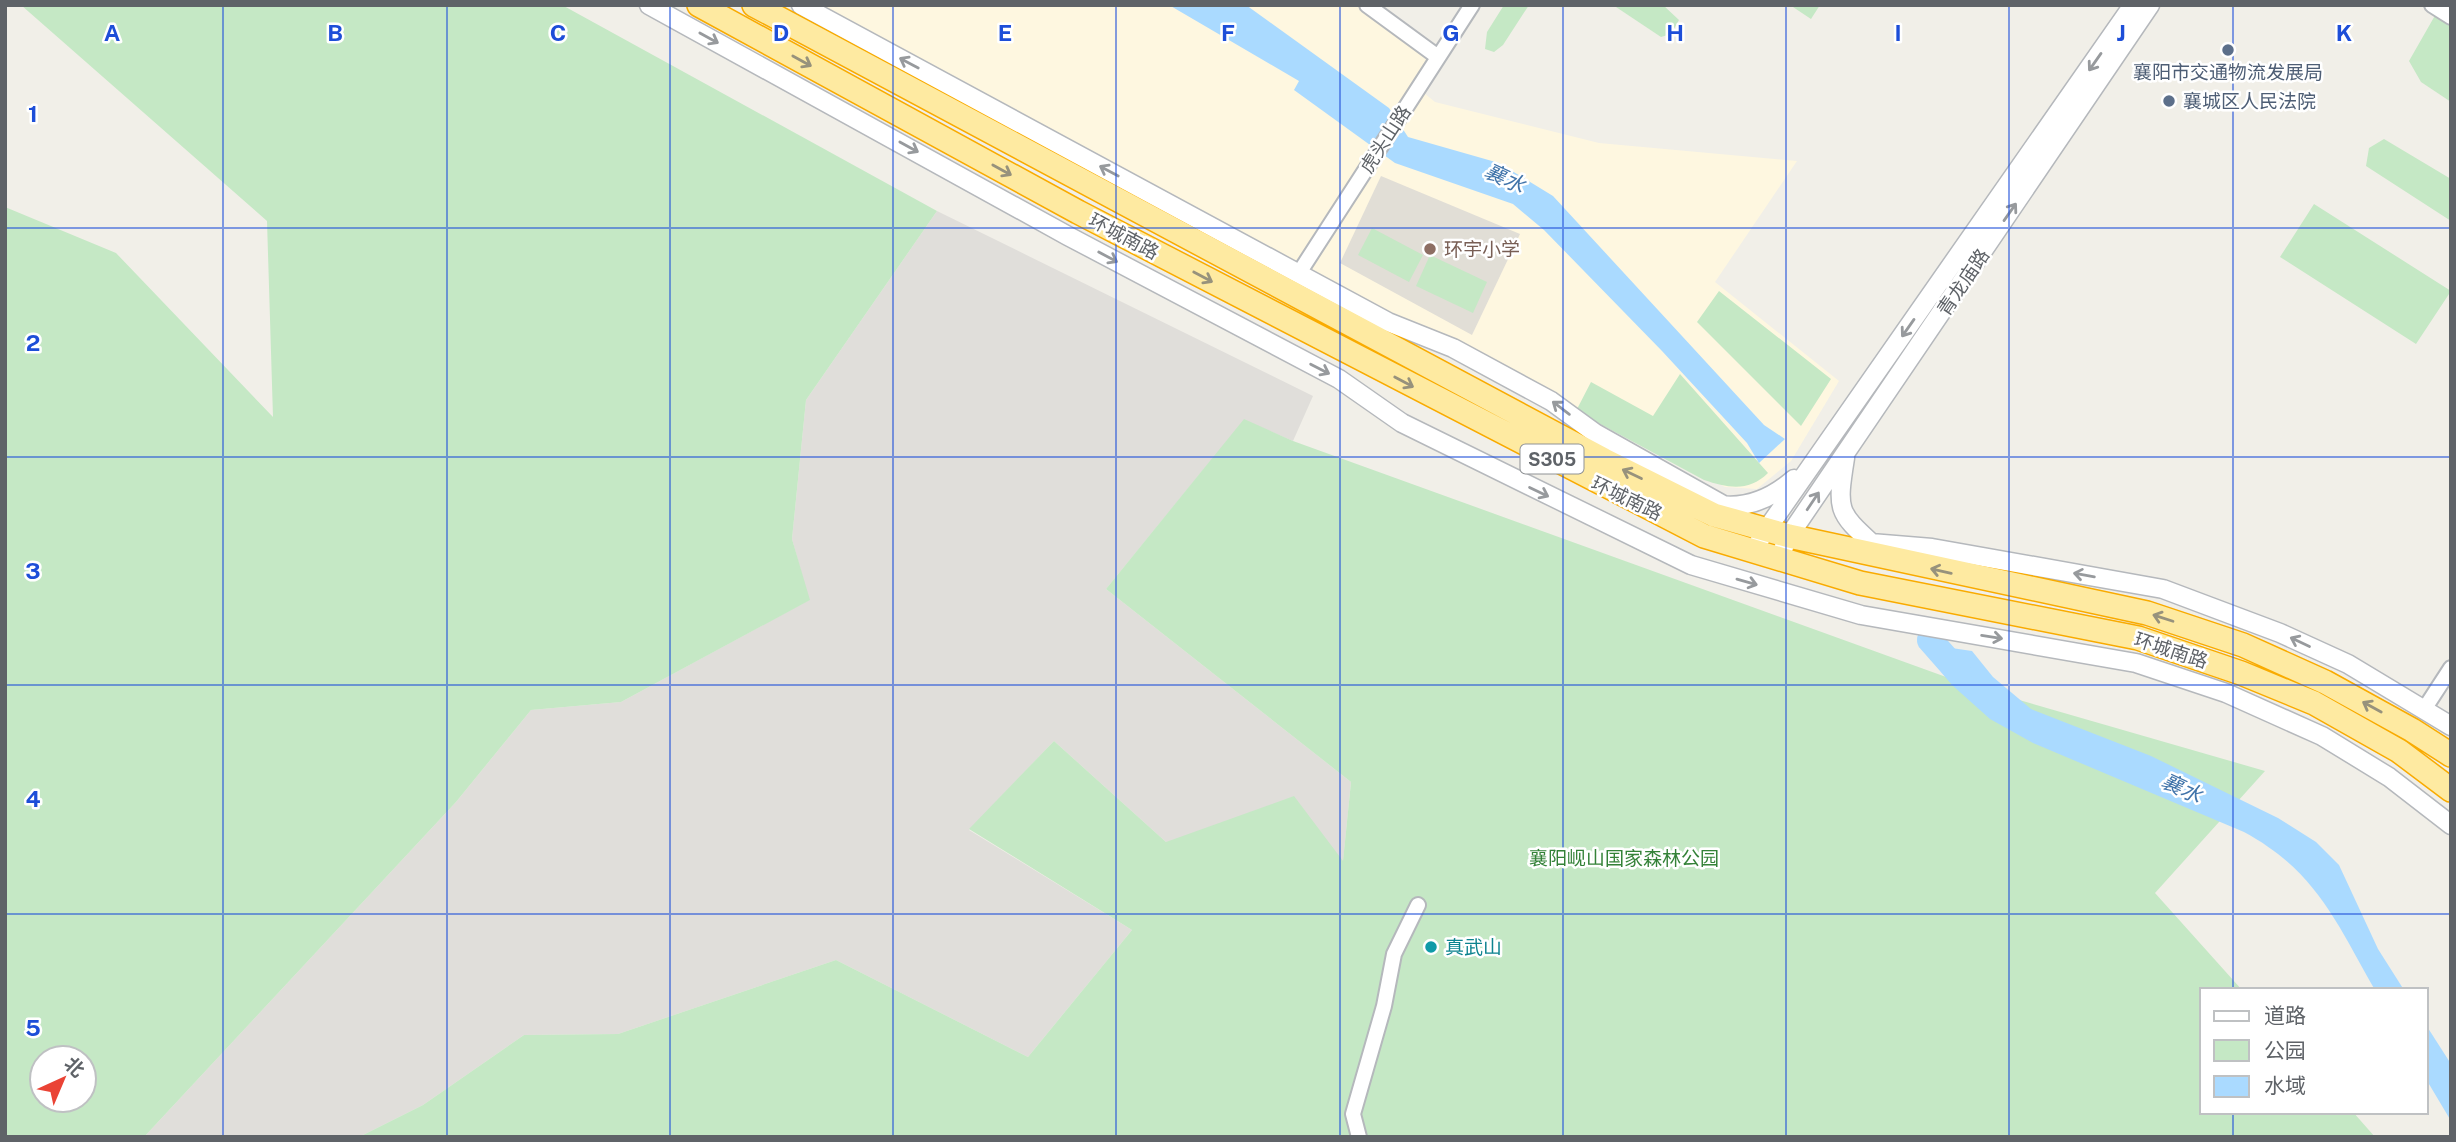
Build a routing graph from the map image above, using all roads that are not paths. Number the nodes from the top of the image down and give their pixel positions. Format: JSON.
{"nodes":[{"id":1,"x":649,"y":5,"type":"edge"},
{"id":2,"x":699,"y":5,"type":"edge"},
{"id":3,"x":754,"y":5,"type":"edge"},
{"id":4,"x":801,"y":5,"type":"edge"},
{"id":5,"x":1367,"y":5,"type":"edge"},
{"id":6,"x":1472,"y":5,"type":"edge"},
{"id":7,"x":2133,"y":5,"type":"edge"},
{"id":8,"x":2150,"y":5,"type":"edge"},
{"id":9,"x":2432,"y":5,"type":"edge"},
{"id":10,"x":2451,"y":17,"type":"edge"},
{"id":11,"x":1438,"y":57,"type":"junction"},
{"id":12,"x":1293,"y":282,"type":"junction"},
{"id":13,"x":1273,"y":313,"type":"junction"},
{"id":14,"x":1259,"y":338,"type":"junction"},
{"id":15,"x":1846,"y":453,"type":"junction"},
{"id":16,"x":1814,"y":461,"type":"junction"},
{"id":17,"x":1677,"y":496,"type":"junction"},
{"id":18,"x":1725,"y":506,"type":"junction"},
{"id":19,"x":1766,"y":528,"type":"junction"},
{"id":20,"x":1789,"y":536,"type":"junction"},
{"id":21,"x":1871,"y":543,"type":"junction"},
{"id":22,"x":1754,"y":552,"type":"junction"},
{"id":23,"x":1777,"y":559,"type":"junction"},
{"id":24,"x":1889,"y":559,"type":"junction"},
{"id":25,"x":2451,"y":668,"type":"edge"},
{"id":26,"x":2426,"y":708,"type":"junction"},
{"id":27,"x":2451,"y":726,"type":"edge"},
{"id":28,"x":2412,"y":730,"type":"junction"},
{"id":29,"x":2399,"y":751,"type":"junction"},
{"id":30,"x":2451,"y":755,"type":"edge"},
{"id":31,"x":2384,"y":774,"type":"junction"},
{"id":32,"x":2451,"y":790,"type":"edge"},
{"id":33,"x":2451,"y":825,"type":"edge"},
{"id":34,"x":1418,"y":905,"type":"dead end"},
{"id":35,"x":1359,"y":1137,"type":"edge"}],
"edges":[{"from":1,"to":14,"type":"street","one_way":true},
{"from":2,"to":13,"type":"highway","name":"环城南路","number":"S305","one_way":true},
{"from":3,"to":12,"type":"highway","name":"环城南路","number":"S305"},
{"from":12,"to":4,"type":"street","one_way":true},
{"from":5,"to":11,"type":"street"},
{"from":6,"to":11,"type":"street","name":"虎头山路"},
{"from":7,"to":16,"type":"street","name":"青龙庙路","one_way":true},
{"from":15,"to":8,"type":"street","name":"青龙庙路","one_way":true},
{"from":9,"to":10,"type":"street"},
{"from":11,"to":12,"type":"street","name":"虎头山路"},
{"from":12,"to":13,"type":"street"},
{"from":17,"to":12,"type":"highway","name":"环城南路","number":"S305","one_way":true},
{"from":18,"to":12,"type":"street","one_way":true},
{"from":13,"to":14,"type":"street"},
{"from":13,"to":22,"type":"highway","name":"环城南路","number":"S305","one_way":true},
{"from":14,"to":31,"type":"street","one_way":true},
{"from":20,"to":15,"type":"street","name":"青龙庙路","one_way":true},
{"from":15,"to":21,"type":"street"},
{"from":16,"to":18,"type":"street"},
{"from":16,"to":19,"type":"street","name":"青龙庙路"},
{"from":17,"to":18,"type":"street"},
{"from":17,"to":19,"type":"highway","name":"环城南路","number":"S305"},
{"from":19,"to":20,"type":"highway","name":"环城南路","number":"S305"},
{"from":19,"to":22,"type":"street","name":"青龙庙路"},
{"from":20,"to":23,"type":"street","name":"青龙庙路"},
{"from":20,"to":24,"type":"highway","name":"环城南路","number":"S305"},
{"from":21,"to":24,"type":"street"},
{"from":26,"to":21,"type":"street","one_way":true},
{"from":22,"to":23,"type":"highway","name":"环城南路","number":"S305"},
{"from":23,"to":29,"type":"highway","name":"环城南路","number":"S305"},
{"from":28,"to":24,"type":"highway","name":"环城南路","number":"S305","one_way":true},
{"from":25,"to":26,"type":"street"},
{"from":26,"to":27,"type":"street"},
{"from":26,"to":28,"type":"street"},
{"from":28,"to":29,"type":"street"},
{"from":28,"to":30,"type":"highway","name":"环城南路","number":"S305"},
{"from":29,"to":31,"type":"street"},
{"from":29,"to":32,"type":"highway","name":"环城南路","number":"S305"},
{"from":31,"to":33,"type":"street"},
{"from":34,"to":35,"type":"street"}]}
